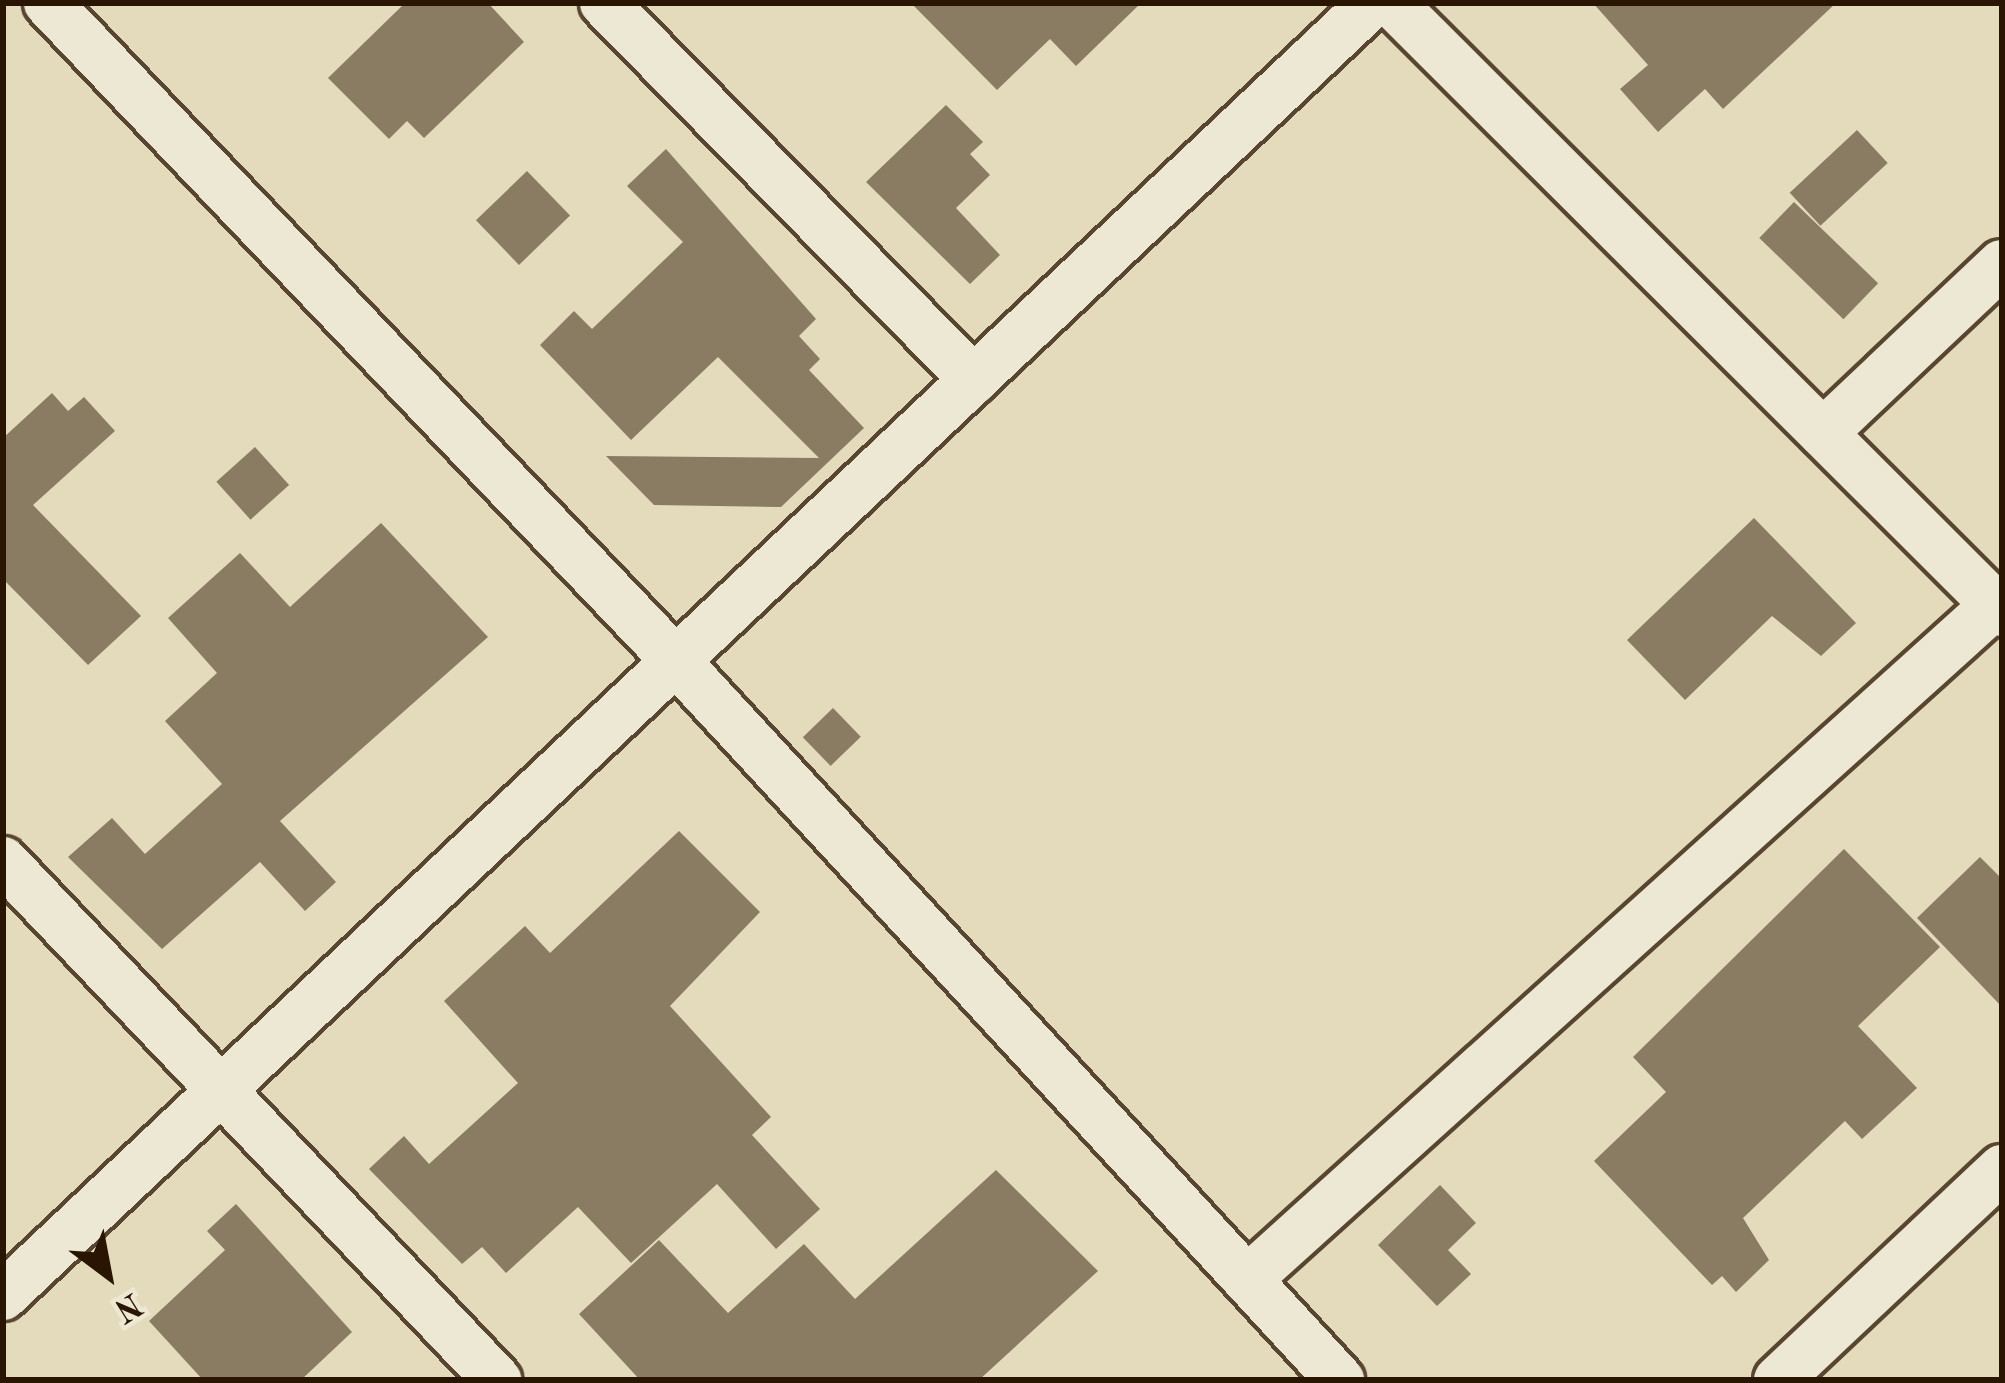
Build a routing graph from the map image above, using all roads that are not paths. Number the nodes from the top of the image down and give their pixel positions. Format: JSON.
{"nodes":[{"id":1,"x":48,"y":3,"type":"edge"},
{"id":2,"x":604,"y":3,"type":"edge"},
{"id":3,"x":1372,"y":3,"type":"edge"},
{"id":4,"x":1392,"y":3,"type":"edge"},
{"id":5,"x":2002,"y":263,"type":"edge"},
{"id":6,"x":974,"y":380,"type":"junction"},
{"id":7,"x":1823,"y":433,"type":"junction"},
{"id":8,"x":1999,"y":608,"type":"edge"},
{"id":9,"x":676,"y":661,"type":"junction"},
{"id":10,"x":3,"y":861,"type":"edge"},
{"id":11,"x":222,"y":1089,"type":"junction"},
{"id":12,"x":2002,"y":1169,"type":"edge"},
{"id":13,"x":1249,"y":1278,"type":"junction"},
{"id":14,"x":3,"y":1296,"type":"edge"},
{"id":15,"x":496,"y":1380,"type":"edge"},
{"id":16,"x":1340,"y":1380,"type":"edge"},
{"id":17,"x":1778,"y":1380,"type":"edge"}],
"edges":[{"from":1,"to":9,"type":"street"},
{"from":2,"to":6,"type":"street"},
{"from":3,"to":6,"type":"street"},
{"from":4,"to":7,"type":"street"},
{"from":5,"to":7,"type":"street"},
{"from":6,"to":9,"type":"street"},
{"from":7,"to":8,"type":"street"},
{"from":8,"to":13,"type":"street"},
{"from":9,"to":11,"type":"street"},
{"from":9,"to":13,"type":"street"},
{"from":10,"to":11,"type":"street"},
{"from":11,"to":14,"type":"street"},
{"from":11,"to":15,"type":"street"},
{"from":12,"to":17,"type":"street"},
{"from":13,"to":16,"type":"street"}]}
